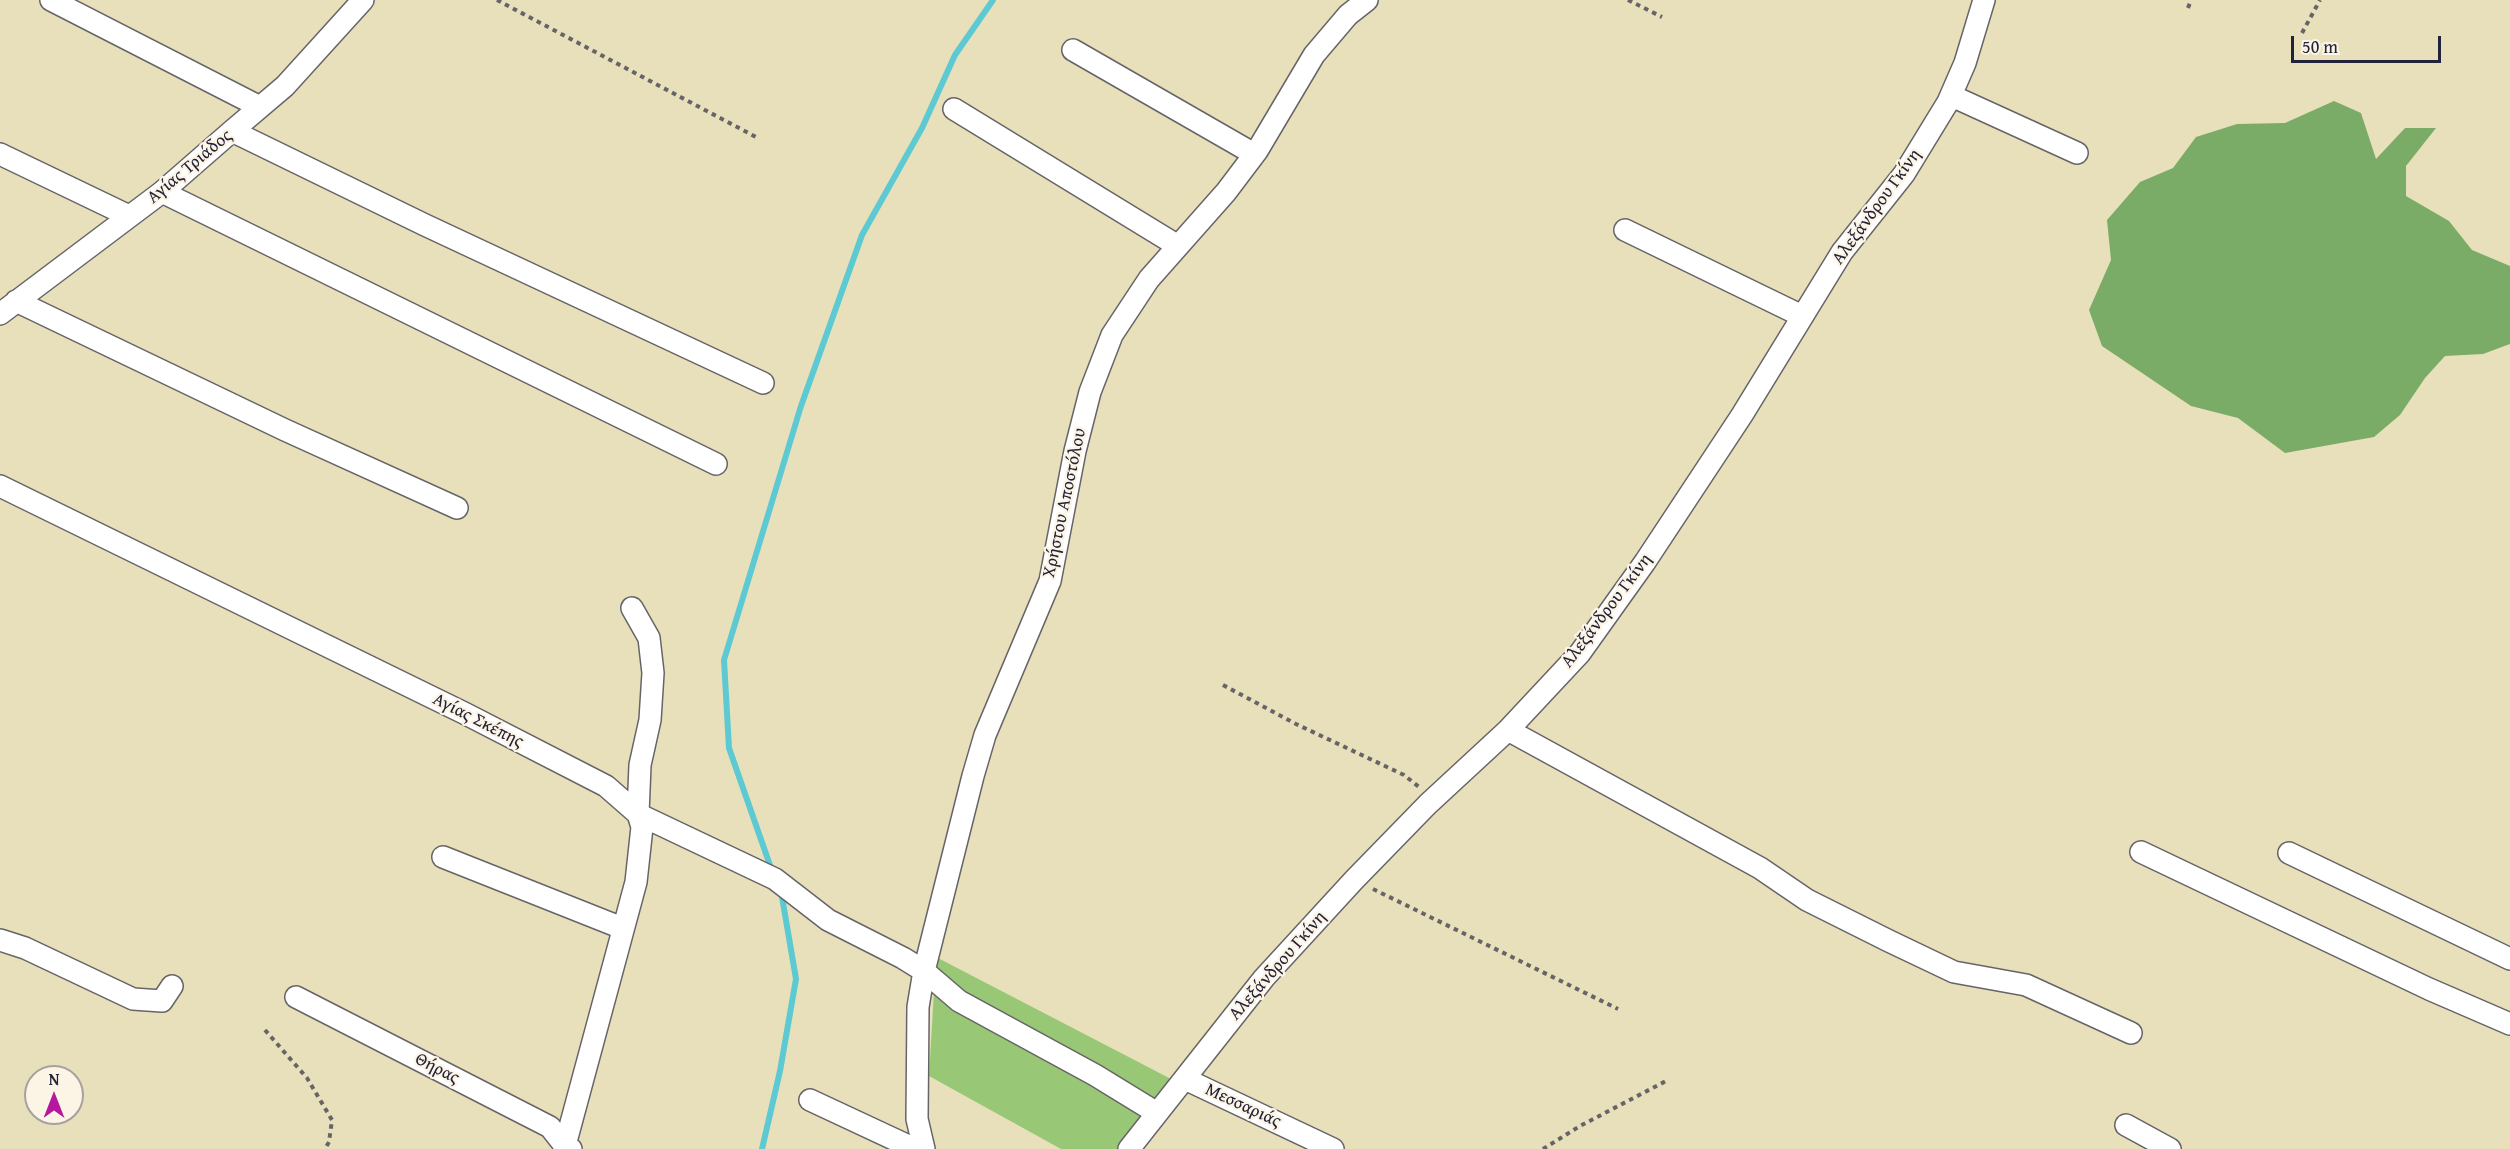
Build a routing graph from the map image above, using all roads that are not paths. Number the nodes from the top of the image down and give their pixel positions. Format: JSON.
{"nodes":[{"id":1,"x":51,"y":0,"type":"edge"},
{"id":2,"x":363,"y":0,"type":"edge"},
{"id":3,"x":1367,"y":0,"type":"edge"},
{"id":4,"x":1984,"y":0,"type":"edge"},
{"id":5,"x":1073,"y":50,"type":"dead end"},
{"id":6,"x":1952,"y":96,"type":"junction"},
{"id":7,"x":260,"y":107,"type":"junction"},
{"id":8,"x":954,"y":109,"type":"dead end"},
{"id":9,"x":232,"y":131,"type":"junction"},
{"id":10,"x":2077,"y":153,"type":"dead end"},
{"id":11,"x":0,"y":154,"type":"edge"},
{"id":12,"x":1254,"y":154,"type":"junction"},
{"id":13,"x":162,"y":192,"type":"junction"},
{"id":14,"x":129,"y":216,"type":"junction"},
{"id":15,"x":1625,"y":230,"type":"dead end"},
{"id":16,"x":1178,"y":246,"type":"junction"},
{"id":17,"x":8,"y":308,"type":"edge"},
{"id":18,"x":1802,"y":316,"type":"junction"},
{"id":19,"x":763,"y":383,"type":"dead end"},
{"id":20,"x":716,"y":464,"type":"dead end"},
{"id":21,"x":0,"y":486,"type":"edge"},
{"id":22,"x":457,"y":508,"type":"dead end"},
{"id":23,"x":632,"y":608,"type":"dead end"},
{"id":24,"x":1508,"y":730,"type":"junction"},
{"id":25,"x":638,"y":813,"type":"junction"},
{"id":26,"x":2141,"y":852,"type":"dead end"},
{"id":27,"x":2289,"y":853,"type":"dead end"},
{"id":28,"x":443,"y":857,"type":"dead end"},
{"id":29,"x":622,"y":928,"type":"junction"},
{"id":30,"x":0,"y":939,"type":"edge"},
{"id":31,"x":2510,"y":959,"type":"edge"},
{"id":32,"x":924,"y":971,"type":"junction"},
{"id":33,"x":172,"y":986,"type":"dead end"},
{"id":34,"x":296,"y":997,"type":"dead end"},
{"id":35,"x":2510,"y":1024,"type":"edge"},
{"id":36,"x":2131,"y":1033,"type":"dead end"},
{"id":37,"x":1185,"y":1079,"type":"junction"},
{"id":38,"x":810,"y":1100,"type":"dead end"},
{"id":39,"x":1157,"y":1113,"type":"junction"},
{"id":40,"x":2126,"y":1125,"type":"dead end"},
{"id":41,"x":567,"y":1148,"type":"edge"},
{"id":42,"x":915,"y":1149,"type":"edge"},
{"id":43,"x":924,"y":1149,"type":"edge"},
{"id":44,"x":1129,"y":1149,"type":"edge"},
{"id":45,"x":1333,"y":1149,"type":"edge"},
{"id":46,"x":2170,"y":1149,"type":"edge"}],
"edges":[{"from":1,"to":7,"type":"street"},
{"from":2,"to":7,"type":"street","name":"Αγίας Τριάδος"},
{"from":3,"to":12,"type":"street","name":"Χρήστου Αποστόλου"},
{"from":4,"to":6,"type":"street","name":"Αλεξάνδρου Γκίνη"},
{"from":5,"to":12,"type":"street"},
{"from":6,"to":10,"type":"street"},
{"from":6,"to":18,"type":"street","name":"Αλεξάνδρου Γκίνη"},
{"from":7,"to":9,"type":"street","name":"Αγίας Τριάδος"},
{"from":8,"to":16,"type":"street"},
{"from":9,"to":13,"type":"street","name":"Αγίας Τριάδος"},
{"from":9,"to":19,"type":"street"},
{"from":11,"to":14,"type":"street"},
{"from":12,"to":16,"type":"street","name":"Χρήστου Αποστόλου"},
{"from":13,"to":14,"type":"street","name":"Αγίας Τριάδος"},
{"from":13,"to":20,"type":"street"},
{"from":14,"to":17,"type":"street","name":"Αγίας Τριάδος"},
{"from":15,"to":18,"type":"street"},
{"from":16,"to":32,"type":"street","name":"Χρήστου Αποστόλου"},
{"from":17,"to":22,"type":"street"},
{"from":18,"to":24,"type":"street","name":"Αλεξάνδρου Γκίνη"},
{"from":21,"to":25,"type":"street","name":"Αγίας Σκέπης"},
{"from":23,"to":25,"type":"street"},
{"from":24,"to":36,"type":"street"},
{"from":24,"to":37,"type":"street","name":"Αλεξάνδρου Γκίνη"},
{"from":25,"to":29,"type":"street"},
{"from":25,"to":32,"type":"street","name":"Αγίας Σκέπης"},
{"from":26,"to":35,"type":"street"},
{"from":27,"to":31,"type":"street"},
{"from":28,"to":29,"type":"street"},
{"from":29,"to":41,"type":"street"},
{"from":30,"to":33,"type":"street"},
{"from":32,"to":39,"type":"street","name":"Αγίας Σκέπης"},
{"from":32,"to":43,"type":"street","name":"Χρήστου Αποστόλου"},
{"from":34,"to":41,"type":"street","name":"Θήρας"},
{"from":37,"to":39,"type":"street","name":"Αλεξάνδρου Γκίνη"},
{"from":37,"to":45,"type":"street","name":"Μεσσαριάς"},
{"from":38,"to":42,"type":"street"},
{"from":39,"to":44,"type":"street","name":"Αλεξάνδρου Γκίνη"},
{"from":40,"to":46,"type":"street"}]}
